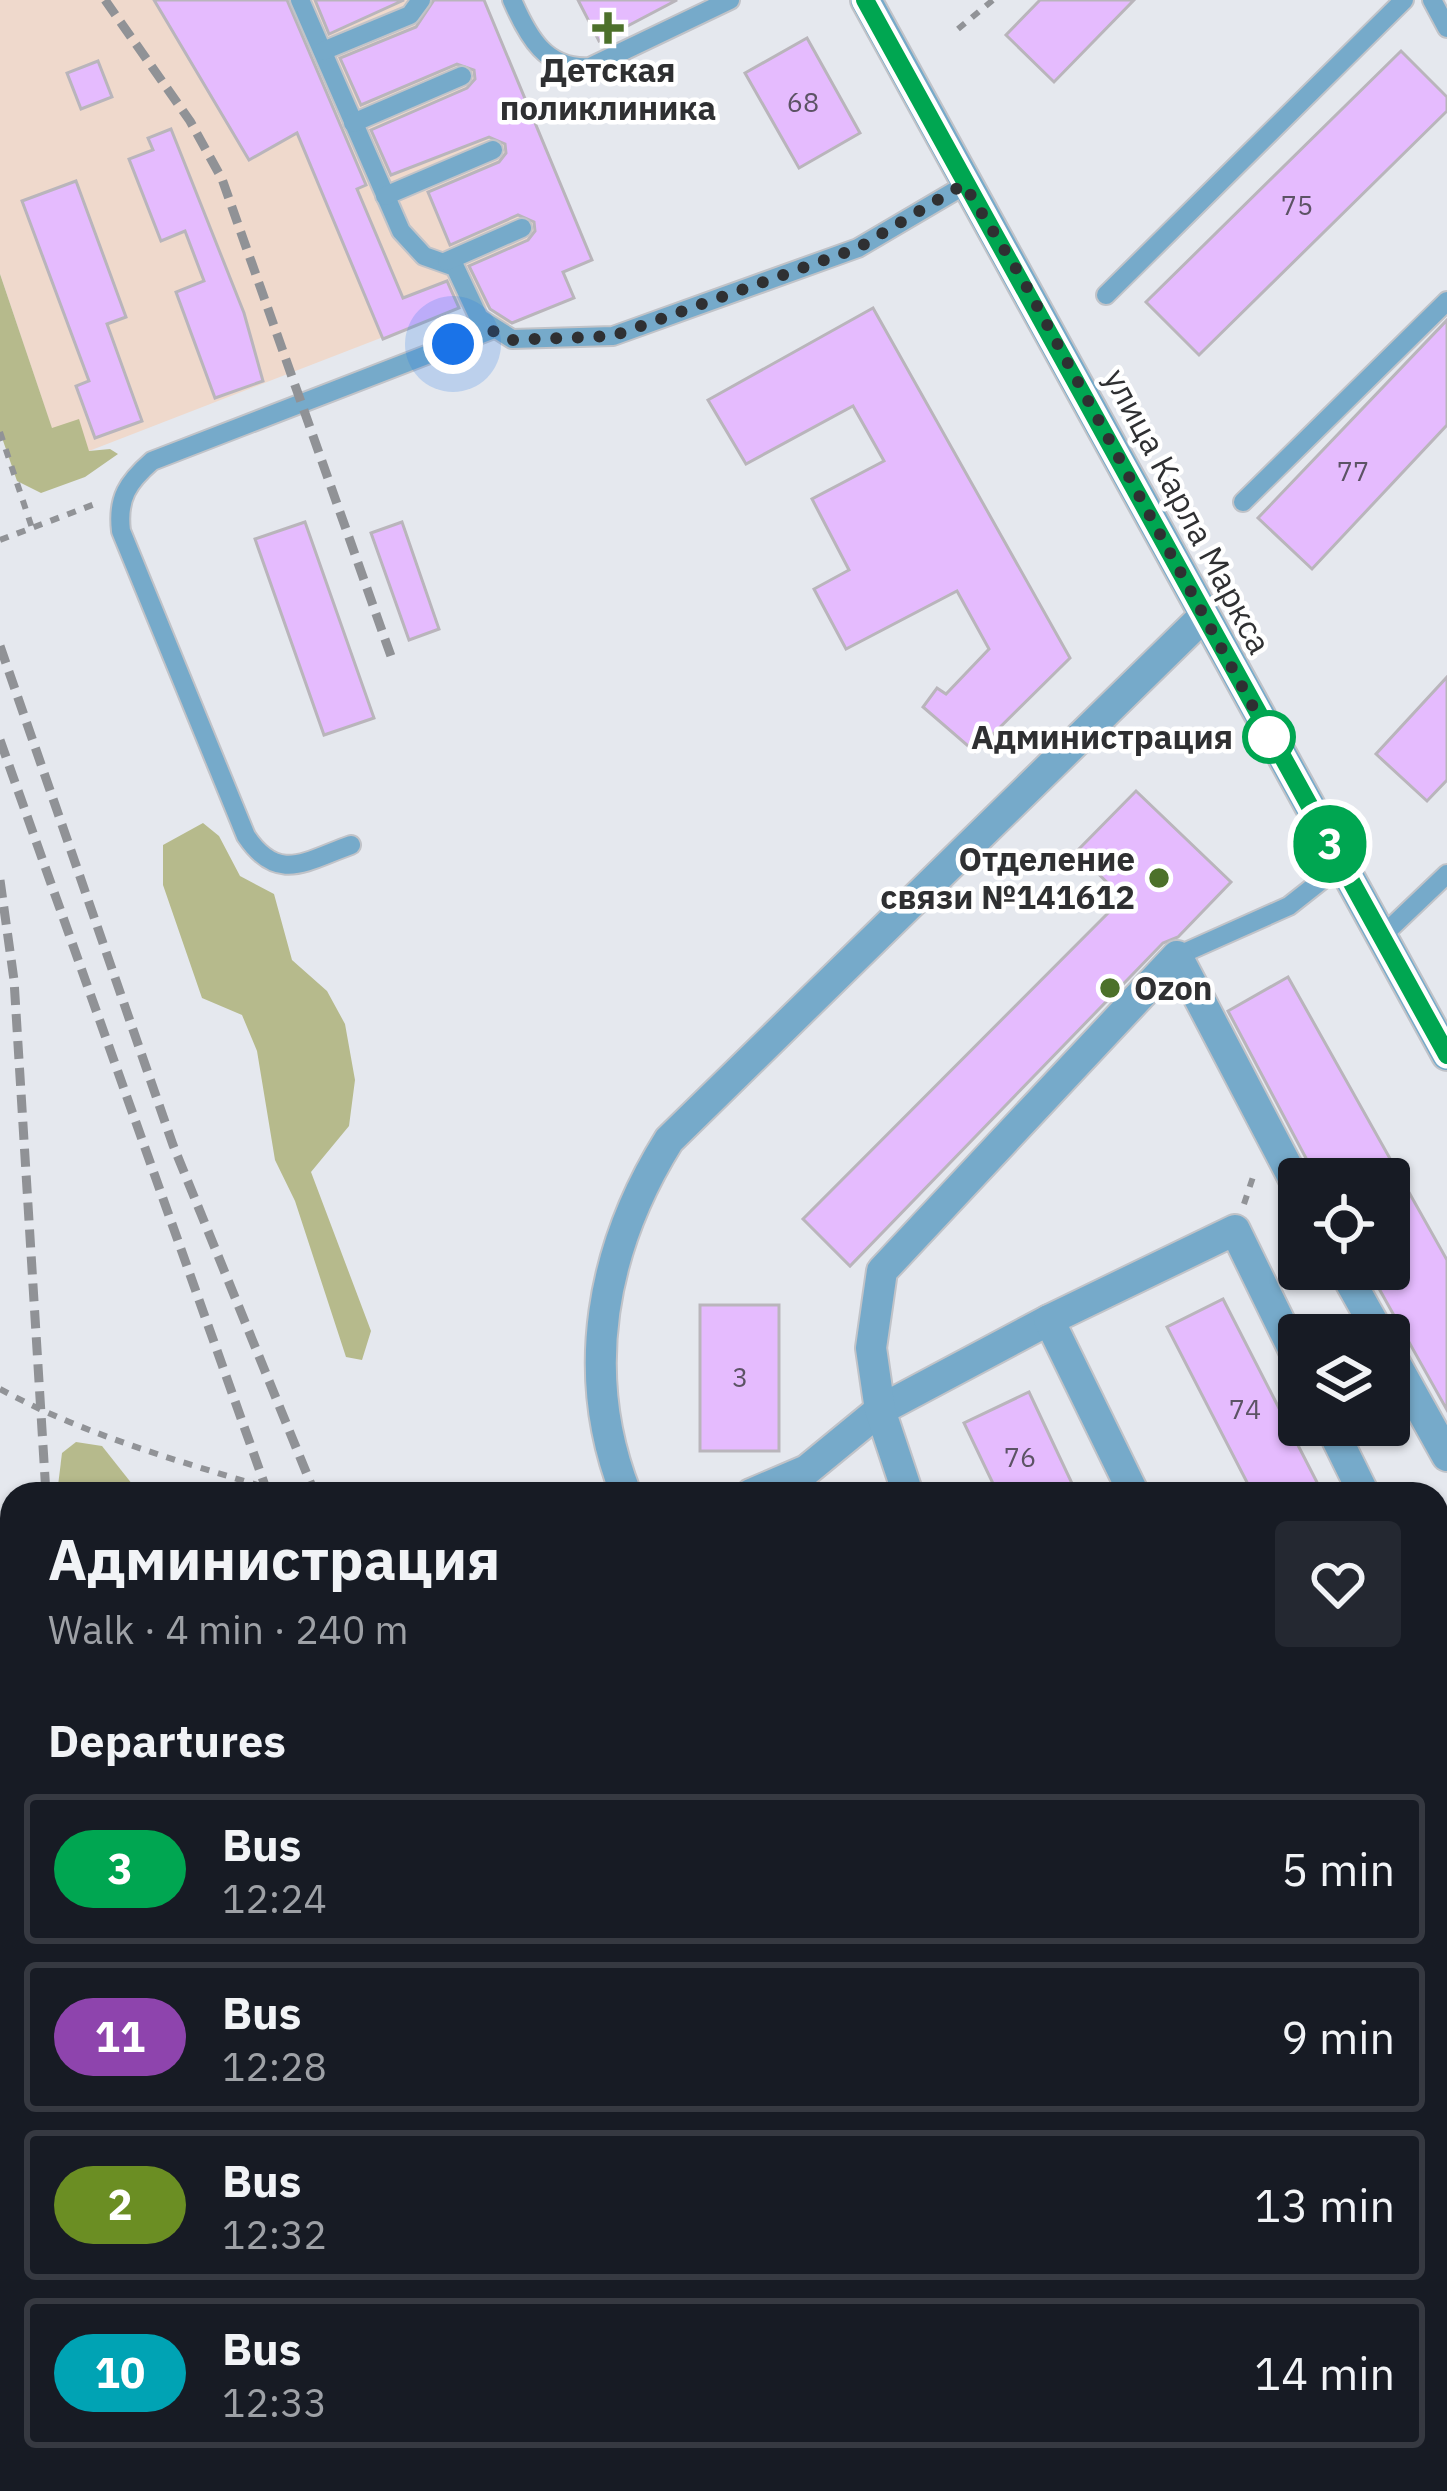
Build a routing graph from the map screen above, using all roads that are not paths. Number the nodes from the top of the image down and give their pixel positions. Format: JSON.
{"nodes":[{"id":1,"x":300,"y":0,"type":"edge"},
{"id":2,"x":421,"y":0,"type":"edge"},
{"id":3,"x":512,"y":0,"type":"edge"},
{"id":4,"x":730,"y":0,"type":"edge"},
{"id":5,"x":866,"y":0,"type":"edge"},
{"id":6,"x":1404,"y":0,"type":"edge"},
{"id":7,"x":1432,"y":0,"type":"edge"},
{"id":8,"x":1447,"y":28,"type":"edge"},
{"id":9,"x":322,"y":51,"type":"junction"},
{"id":10,"x":462,"y":76,"type":"dead end"},
{"id":11,"x":353,"y":123,"type":"junction"},
{"id":12,"x":494,"y":150,"type":"dead end"},
{"id":13,"x":964,"y":184,"type":"junction"},
{"id":14,"x":385,"y":196,"type":"junction"},
{"id":15,"x":522,"y":228,"type":"dead end"},
{"id":16,"x":447,"y":261,"type":"junction"},
{"id":17,"x":1106,"y":295,"type":"dead end"},
{"id":18,"x":1447,"y":302,"type":"edge"},
{"id":19,"x":491,"y":330,"type":"junction"},
{"id":20,"x":1243,"y":502,"type":"dead end"},
{"id":21,"x":1203,"y":617,"type":"junction"},
{"id":22,"x":351,"y":844,"type":"dead end"},
{"id":23,"x":1341,"y":866,"type":"junction"},
{"id":24,"x":1447,"y":874,"type":"edge"},
{"id":25,"x":1438,"y":890,"type":"edge"},
{"id":26,"x":1381,"y":937,"type":"junction"},
{"id":27,"x":1178,"y":956,"type":"junction"},
{"id":28,"x":1447,"y":1055,"type":"edge"},
{"id":29,"x":1282,"y":1158,"type":"edge"},
{"id":30,"x":1278,"y":1318,"type":"edge"},
{"id":31,"x":1049,"y":1320,"type":"junction"},
{"id":32,"x":1410,"y":1390,"type":"edge"},
{"id":33,"x":880,"y":1410,"type":"junction"},
{"id":34,"x":1340,"y":1446,"type":"edge"},
{"id":35,"x":1447,"y":1456,"type":"edge"},
{"id":36,"x":623,"y":1482,"type":"edge"},
{"id":37,"x":779,"y":1482,"type":"edge"},
{"id":38,"x":904,"y":1482,"type":"edge"},
{"id":39,"x":1128,"y":1482,"type":"edge"},
{"id":40,"x":1358,"y":1482,"type":"edge"}],
"edges":[{"from":1,"to":9,"type":"lane"},
{"from":2,"to":9,"type":"lane"},
{"from":3,"to":4,"type":"lane"},
{"from":5,"to":13,"type":"street","name":"улица Карла Маркса"},
{"from":6,"to":17,"type":"lane"},
{"from":7,"to":8,"type":"lane"},
{"from":9,"to":11,"type":"lane"},
{"from":10,"to":11,"type":"lane"},
{"from":11,"to":14,"type":"lane"},
{"from":12,"to":14,"type":"lane"},
{"from":13,"to":19,"type":"lane"},
{"from":13,"to":21,"type":"street","name":"улица Карла Маркса"},
{"from":14,"to":16,"type":"lane"},
{"from":15,"to":16,"type":"lane"},
{"from":16,"to":19,"type":"lane"},
{"from":18,"to":20,"type":"lane"},
{"from":19,"to":22,"type":"lane"},
{"from":21,"to":23,"type":"street","name":"улица Карла Маркса"},
{"from":21,"to":36,"type":"street"},
{"from":23,"to":26,"type":"street","name":"улица Карла Маркса"},
{"from":23,"to":27,"type":"lane"},
{"from":24,"to":25,"type":"lane"},
{"from":25,"to":26,"type":"lane"},
{"from":26,"to":28,"type":"street","name":"улица Карла Маркса"},
{"from":27,"to":29,"type":"street"},
{"from":27,"to":33,"type":"street"},
{"from":30,"to":31,"type":"street"},
{"from":31,"to":33,"type":"street"},
{"from":31,"to":39,"type":"street"},
{"from":32,"to":35,"type":"street"},
{"from":33,"to":37,"type":"street"},
{"from":33,"to":38,"type":"street"},
{"from":34,"to":40,"type":"street"}]}
